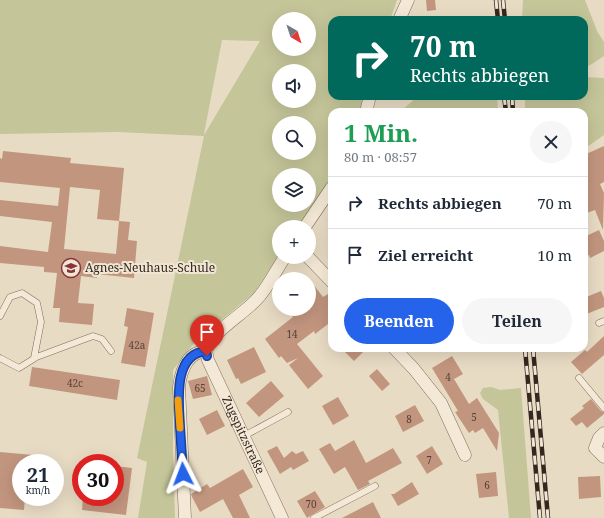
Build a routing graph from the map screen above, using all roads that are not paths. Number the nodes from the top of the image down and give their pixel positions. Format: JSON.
{"nodes":[{"id":1,"x":408,"y":0,"type":"edge"},
{"id":2,"x":401,"y":16,"type":"edge"},
{"id":3,"x":328,"y":193,"type":"edge"},
{"id":4,"x":310,"y":220,"type":"edge"},
{"id":5,"x":280,"y":264,"type":"edge"},
{"id":6,"x":315,"y":264,"type":"edge"},
{"id":7,"x":328,"y":278,"type":"edge"},
{"id":8,"x":0,"y":316,"type":"edge"},
{"id":9,"x":111,"y":351,"type":"dead end"},
{"id":10,"x":206,"y":351,"type":"junction"},
{"id":11,"x":398,"y":352,"type":"edge"},
{"id":12,"x":0,"y":358,"type":"edge"},
{"id":13,"x":35,"y":358,"type":"junction"},
{"id":14,"x":579,"y":378,"type":"dead end"},
{"id":15,"x":604,"y":408,"type":"edge"},
{"id":16,"x":288,"y":412,"type":"dead end"},
{"id":17,"x":604,"y":433,"type":"edge"},
{"id":18,"x":244,"y":436,"type":"junction"},
{"id":19,"x":465,"y":455,"type":"dead end"},
{"id":20,"x":604,"y":457,"type":"edge"},
{"id":21,"x":375,"y":486,"type":"dead end"},
{"id":22,"x":185,"y":518,"type":"edge"},
{"id":23,"x":282,"y":518,"type":"edge"},
{"id":24,"x":314,"y":518,"type":"edge"}],
"edges":[{"from":1,"to":2,"type":"street"},
{"from":3,"to":4,"type":"street"},
{"from":5,"to":10,"type":"street"},
{"from":6,"to":7,"type":"street"},
{"from":8,"to":13,"type":"lane"},
{"from":9,"to":13,"type":"lane"},
{"from":10,"to":18,"type":"street","name":"Zugspitzstraße"},
{"from":10,"to":22,"type":"street"},
{"from":11,"to":19,"type":"street"},
{"from":12,"to":13,"type":"lane"},
{"from":14,"to":15,"type":"lane"},
{"from":16,"to":18,"type":"lane"},
{"from":17,"to":20,"type":"street"},
{"from":18,"to":23,"type":"street","name":"Zugspitzstraße"},
{"from":21,"to":24,"type":"lane"}]}
